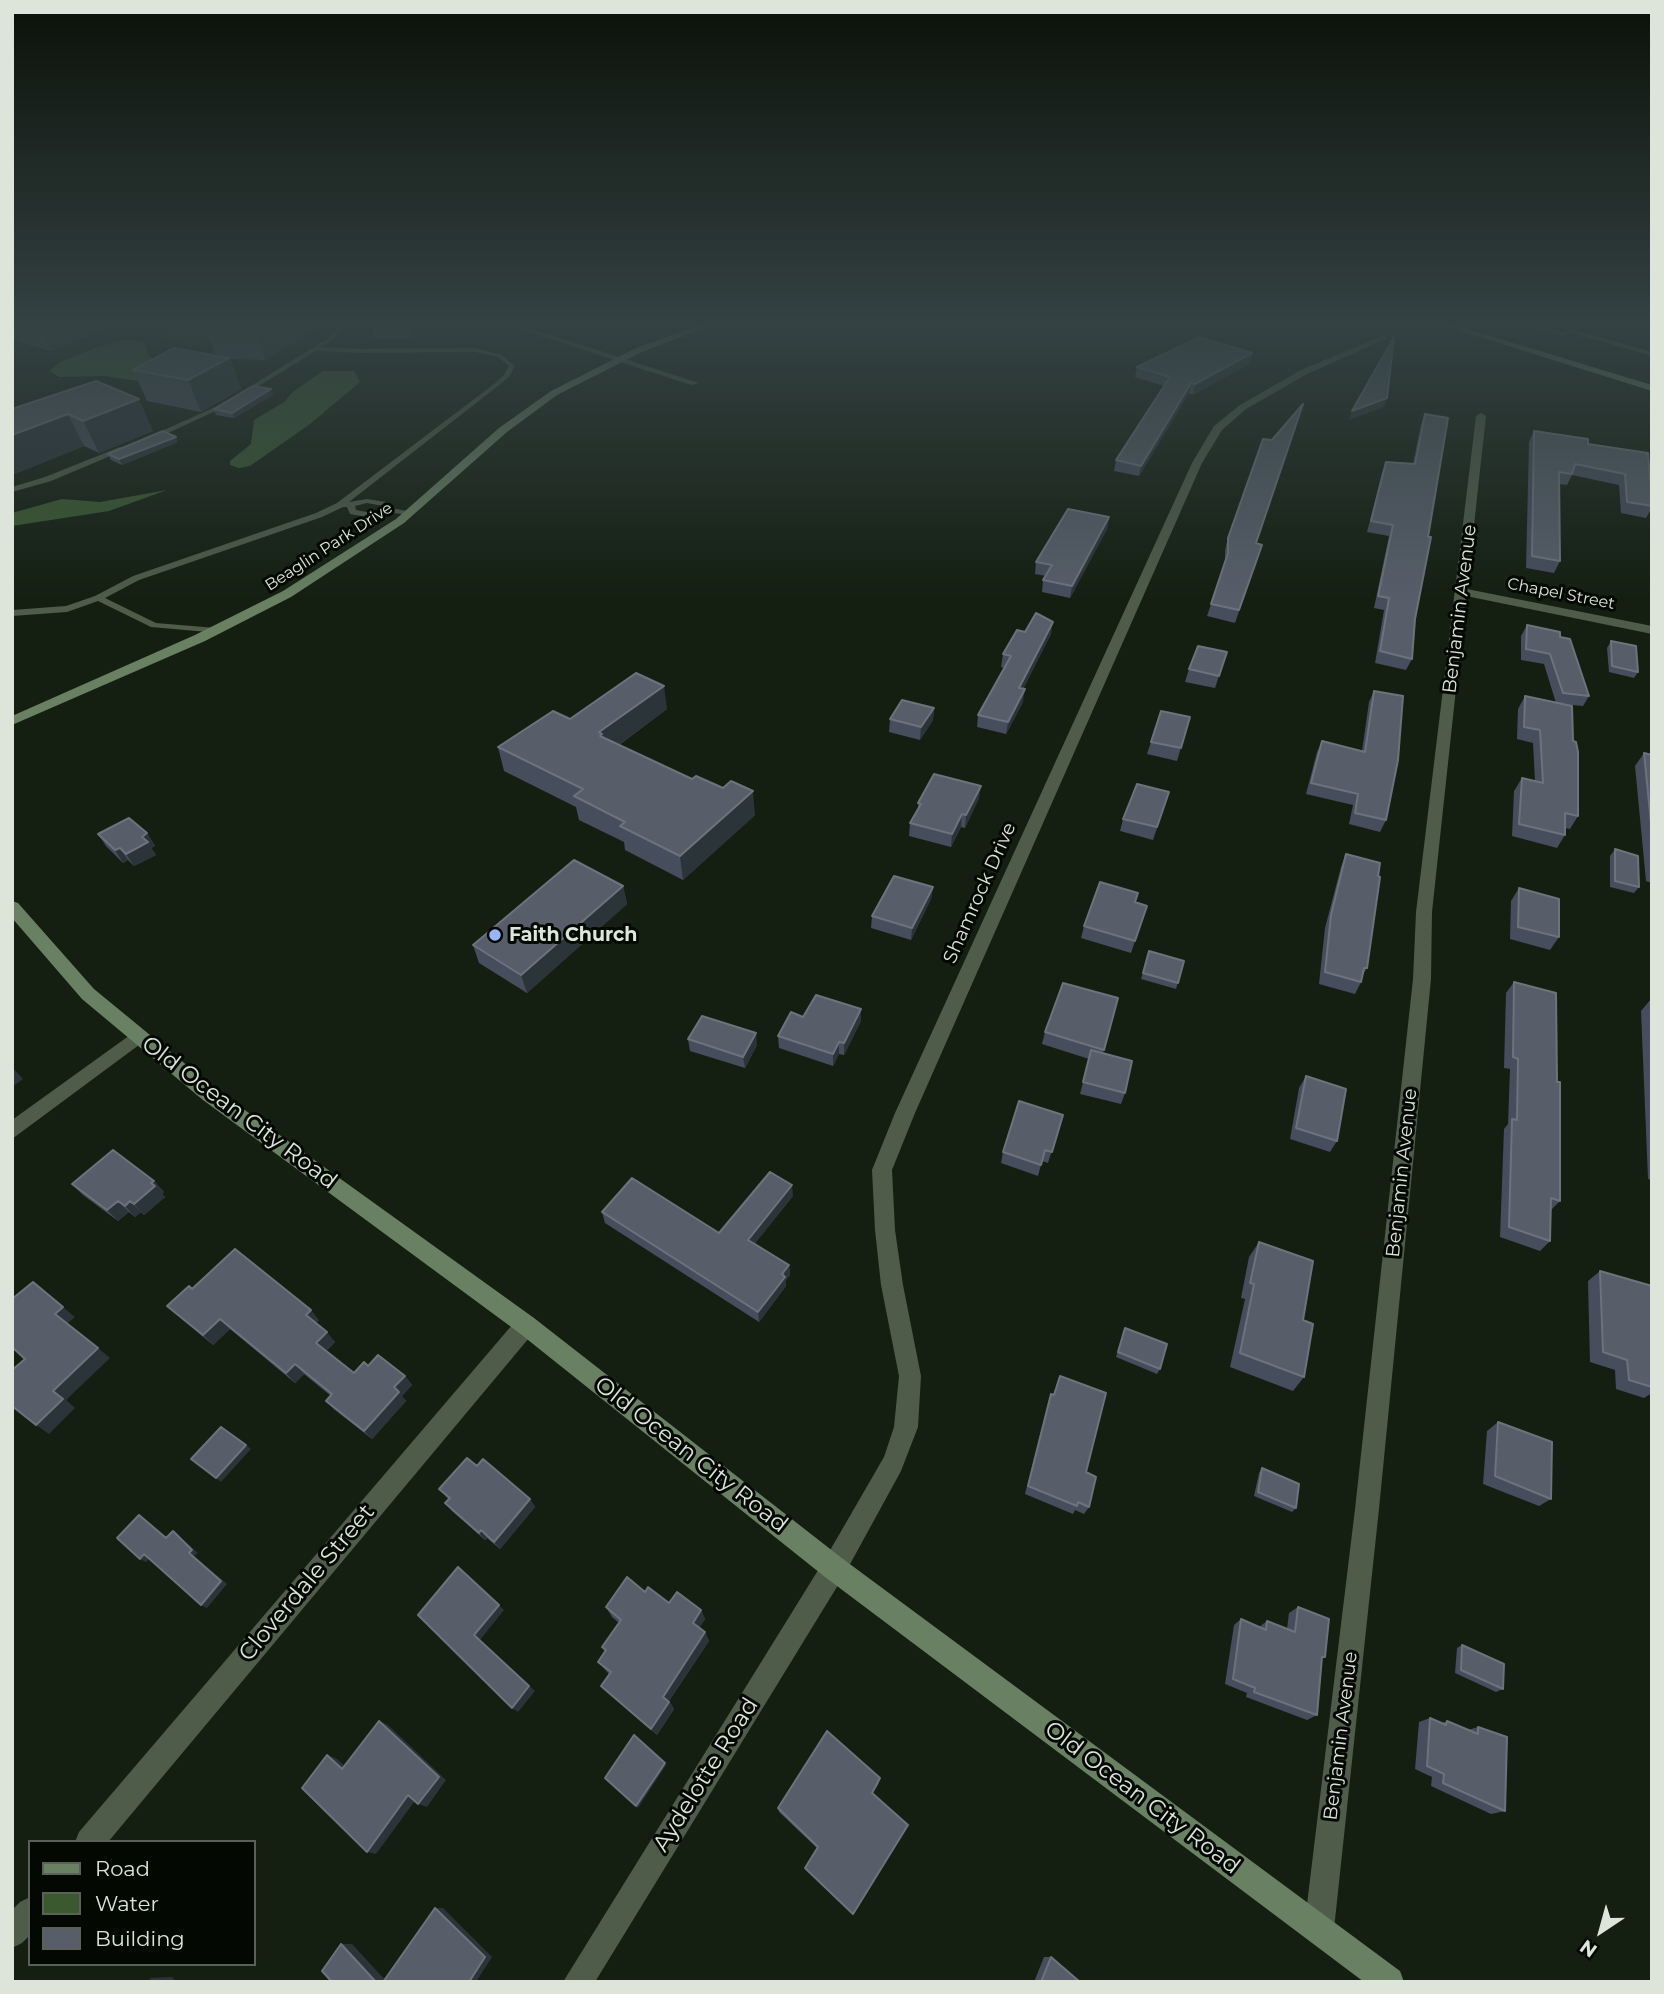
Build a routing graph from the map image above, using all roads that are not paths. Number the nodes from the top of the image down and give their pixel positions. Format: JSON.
{"nodes":[{"id":1,"x":205,"y":416,"type":"edge"},
{"id":2,"x":456,"y":416,"type":"edge"},
{"id":3,"x":521,"y":416,"type":"edge"},
{"id":4,"x":1232,"y":416,"type":"edge"},
{"id":5,"x":1481,"y":416,"type":"dead end"},
{"id":6,"x":12,"y":490,"type":"edge"},
{"id":7,"x":340,"y":505,"type":"junction"},
{"id":8,"x":352,"y":506,"type":"junction"},
{"id":9,"x":388,"y":510,"type":"junction"},
{"id":10,"x":410,"y":514,"type":"junction"},
{"id":11,"x":1463,"y":592,"type":"junction"},
{"id":12,"x":98,"y":598,"type":"junction"},
{"id":13,"x":12,"y":613,"type":"edge"},
{"id":14,"x":1652,"y":630,"type":"edge"},
{"id":15,"x":216,"y":631,"type":"junction"},
{"id":16,"x":12,"y":721,"type":"edge"},
{"id":17,"x":12,"y":907,"type":"edge"},
{"id":18,"x":137,"y":1037,"type":"junction"},
{"id":19,"x":12,"y":1132,"type":"edge"},
{"id":20,"x":526,"y":1325,"type":"junction"},
{"id":21,"x":834,"y":1568,"type":"junction"},
{"id":22,"x":91,"y":1840,"type":"edge"},
{"id":23,"x":28,"y":1914,"type":"edge"},
{"id":24,"x":1319,"y":1929,"type":"junction"},
{"id":25,"x":12,"y":1933,"type":"edge"},
{"id":26,"x":578,"y":1982,"type":"edge"},
{"id":27,"x":1389,"y":1982,"type":"edge"}],
"edges":[{"from":1,"to":6,"type":"lane"},
{"from":2,"to":7,"type":"lane"},
{"from":3,"to":10,"type":"main road","name":"Beaglin Park Drive"},
{"from":4,"to":21,"type":"street","name":"Shamrock Drive"},
{"from":5,"to":11,"type":"street","name":"Benjamin Avenue"},
{"from":7,"to":8,"type":"lane"},
{"from":7,"to":12,"type":"lane"},
{"from":8,"to":9,"type":"lane"},
{"from":8,"to":9,"type":"lane"},
{"from":9,"to":10,"type":"lane"},
{"from":10,"to":15,"type":"main road","name":"Beaglin Park Drive"},
{"from":11,"to":14,"type":"street","name":"Chapel Street"},
{"from":11,"to":24,"type":"street","name":"Benjamin Avenue"},
{"from":12,"to":13,"type":"lane"},
{"from":12,"to":15,"type":"lane"},
{"from":15,"to":16,"type":"main road","name":"Beaglin Park Drive"},
{"from":17,"to":18,"type":"main road","name":"Old Ocean City Road"},
{"from":18,"to":19,"type":"street"},
{"from":18,"to":20,"type":"main road","name":"Old Ocean City Road"},
{"from":20,"to":21,"type":"main road","name":"Old Ocean City Road"},
{"from":20,"to":22,"type":"street","name":"Cloverdale Street"},
{"from":21,"to":24,"type":"main road","name":"Old Ocean City Road"},
{"from":21,"to":26,"type":"street","name":"Aydelotte Road"},
{"from":23,"to":25,"type":"street"},
{"from":24,"to":27,"type":"main road","name":"Old Ocean City Road"}]}
